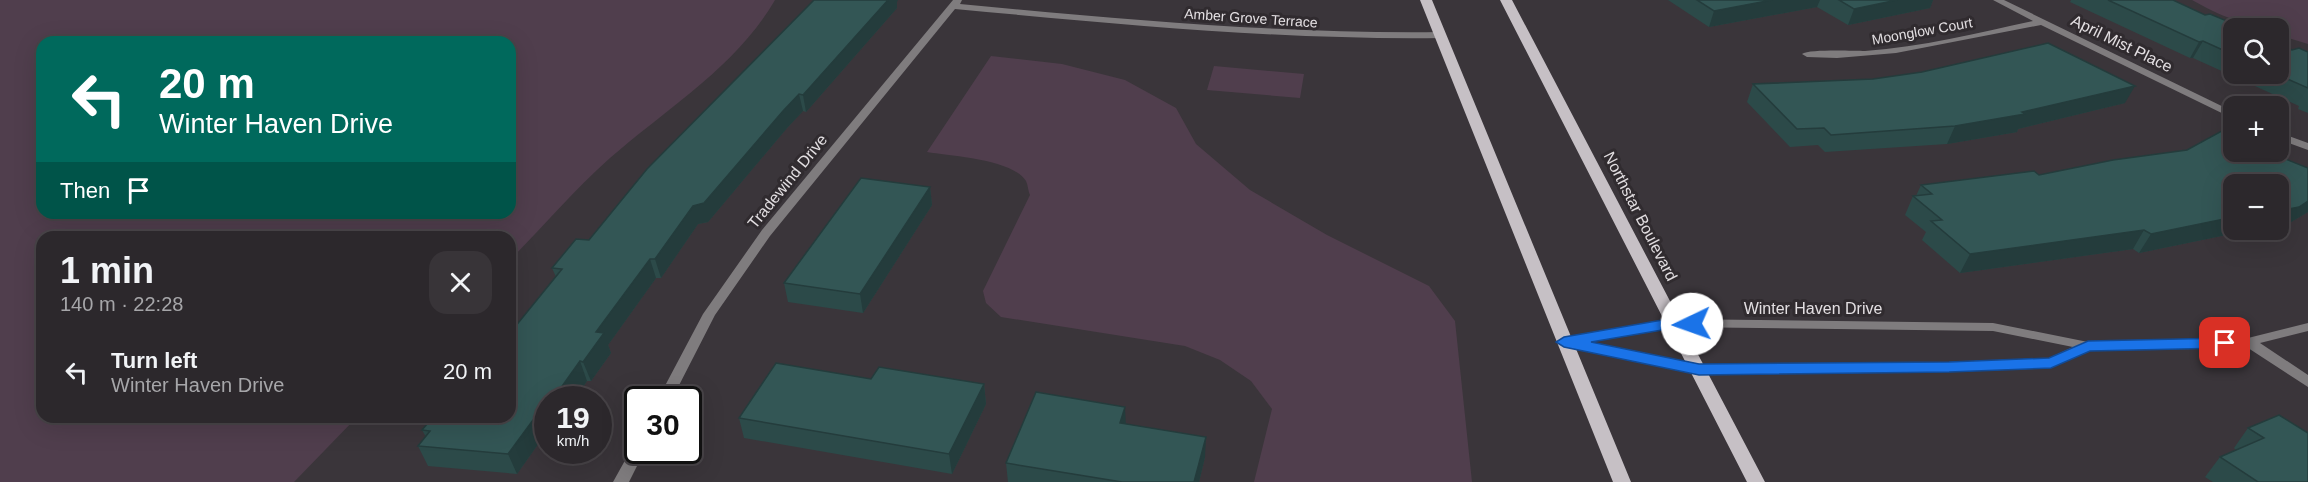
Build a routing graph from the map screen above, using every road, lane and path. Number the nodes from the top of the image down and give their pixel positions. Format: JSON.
{"nodes":[{"id":1,"x":1426,"y":0,"type":"edge"},
{"id":2,"x":1506,"y":0,"type":"edge"},
{"id":3,"x":1997,"y":0,"type":"edge"},
{"id":4,"x":955,"y":3,"type":"edge"},
{"id":5,"x":2041,"y":22,"type":"junction"},
{"id":6,"x":1441,"y":35,"type":"junction"},
{"id":7,"x":1807,"y":54,"type":"dead end"},
{"id":8,"x":2223,"y":111,"type":"edge"},
{"id":9,"x":2289,"y":139,"type":"edge"},
{"id":10,"x":2308,"y":147,"type":"edge"},
{"id":11,"x":1674,"y":323,"type":"junction"},
{"id":12,"x":2308,"y":327,"type":"edge"},
{"id":13,"x":1564,"y":342,"type":"junction"},
{"id":14,"x":2248,"y":342,"type":"junction"},
{"id":15,"x":2088,"y":346,"type":"junction"},
{"id":16,"x":1699,"y":370,"type":"junction"},
{"id":17,"x":2308,"y":381,"type":"edge"},
{"id":18,"x":672,"y":386,"type":"edge"},
{"id":19,"x":631,"y":464,"type":"edge"},
{"id":20,"x":621,"y":482,"type":"edge"},
{"id":21,"x":1622,"y":482,"type":"edge"},
{"id":22,"x":1756,"y":482,"type":"edge"}],
"edges":[{"from":1,"to":6,"type":"main road"},
{"from":2,"to":11,"type":"main road","name":"Northstar Boulevard"},
{"from":3,"to":5,"type":"street","name":"April Mist Place"},
{"from":4,"to":6,"type":"street","name":"Amber Grove Terrace"},
{"from":4,"to":18,"type":"street","name":"Tradewind Drive"},
{"from":5,"to":7,"type":"street","name":"Moonglow Court"},
{"from":5,"to":8,"type":"street","name":"April Mist Place"},
{"from":6,"to":13,"type":"main road"},
{"from":9,"to":10,"type":"street"},
{"from":11,"to":13,"type":"street","name":"Winter Haven Drive"},
{"from":11,"to":15,"type":"street","name":"Winter Haven Drive"},
{"from":11,"to":16,"type":"main road","name":"Northstar Boulevard"},
{"from":12,"to":14,"type":"street","name":"Winter Haven Drive"},
{"from":13,"to":16,"type":"street","name":"Winter Haven Drive"},
{"from":13,"to":21,"type":"main road"},
{"from":14,"to":15,"type":"street","name":"Winter Haven Drive"},
{"from":14,"to":17,"type":"street"},
{"from":15,"to":16,"type":"street","name":"Winter Haven Drive"},
{"from":16,"to":22,"type":"main road","name":"Northstar Boulevard"},
{"from":19,"to":20,"type":"street"}]}
